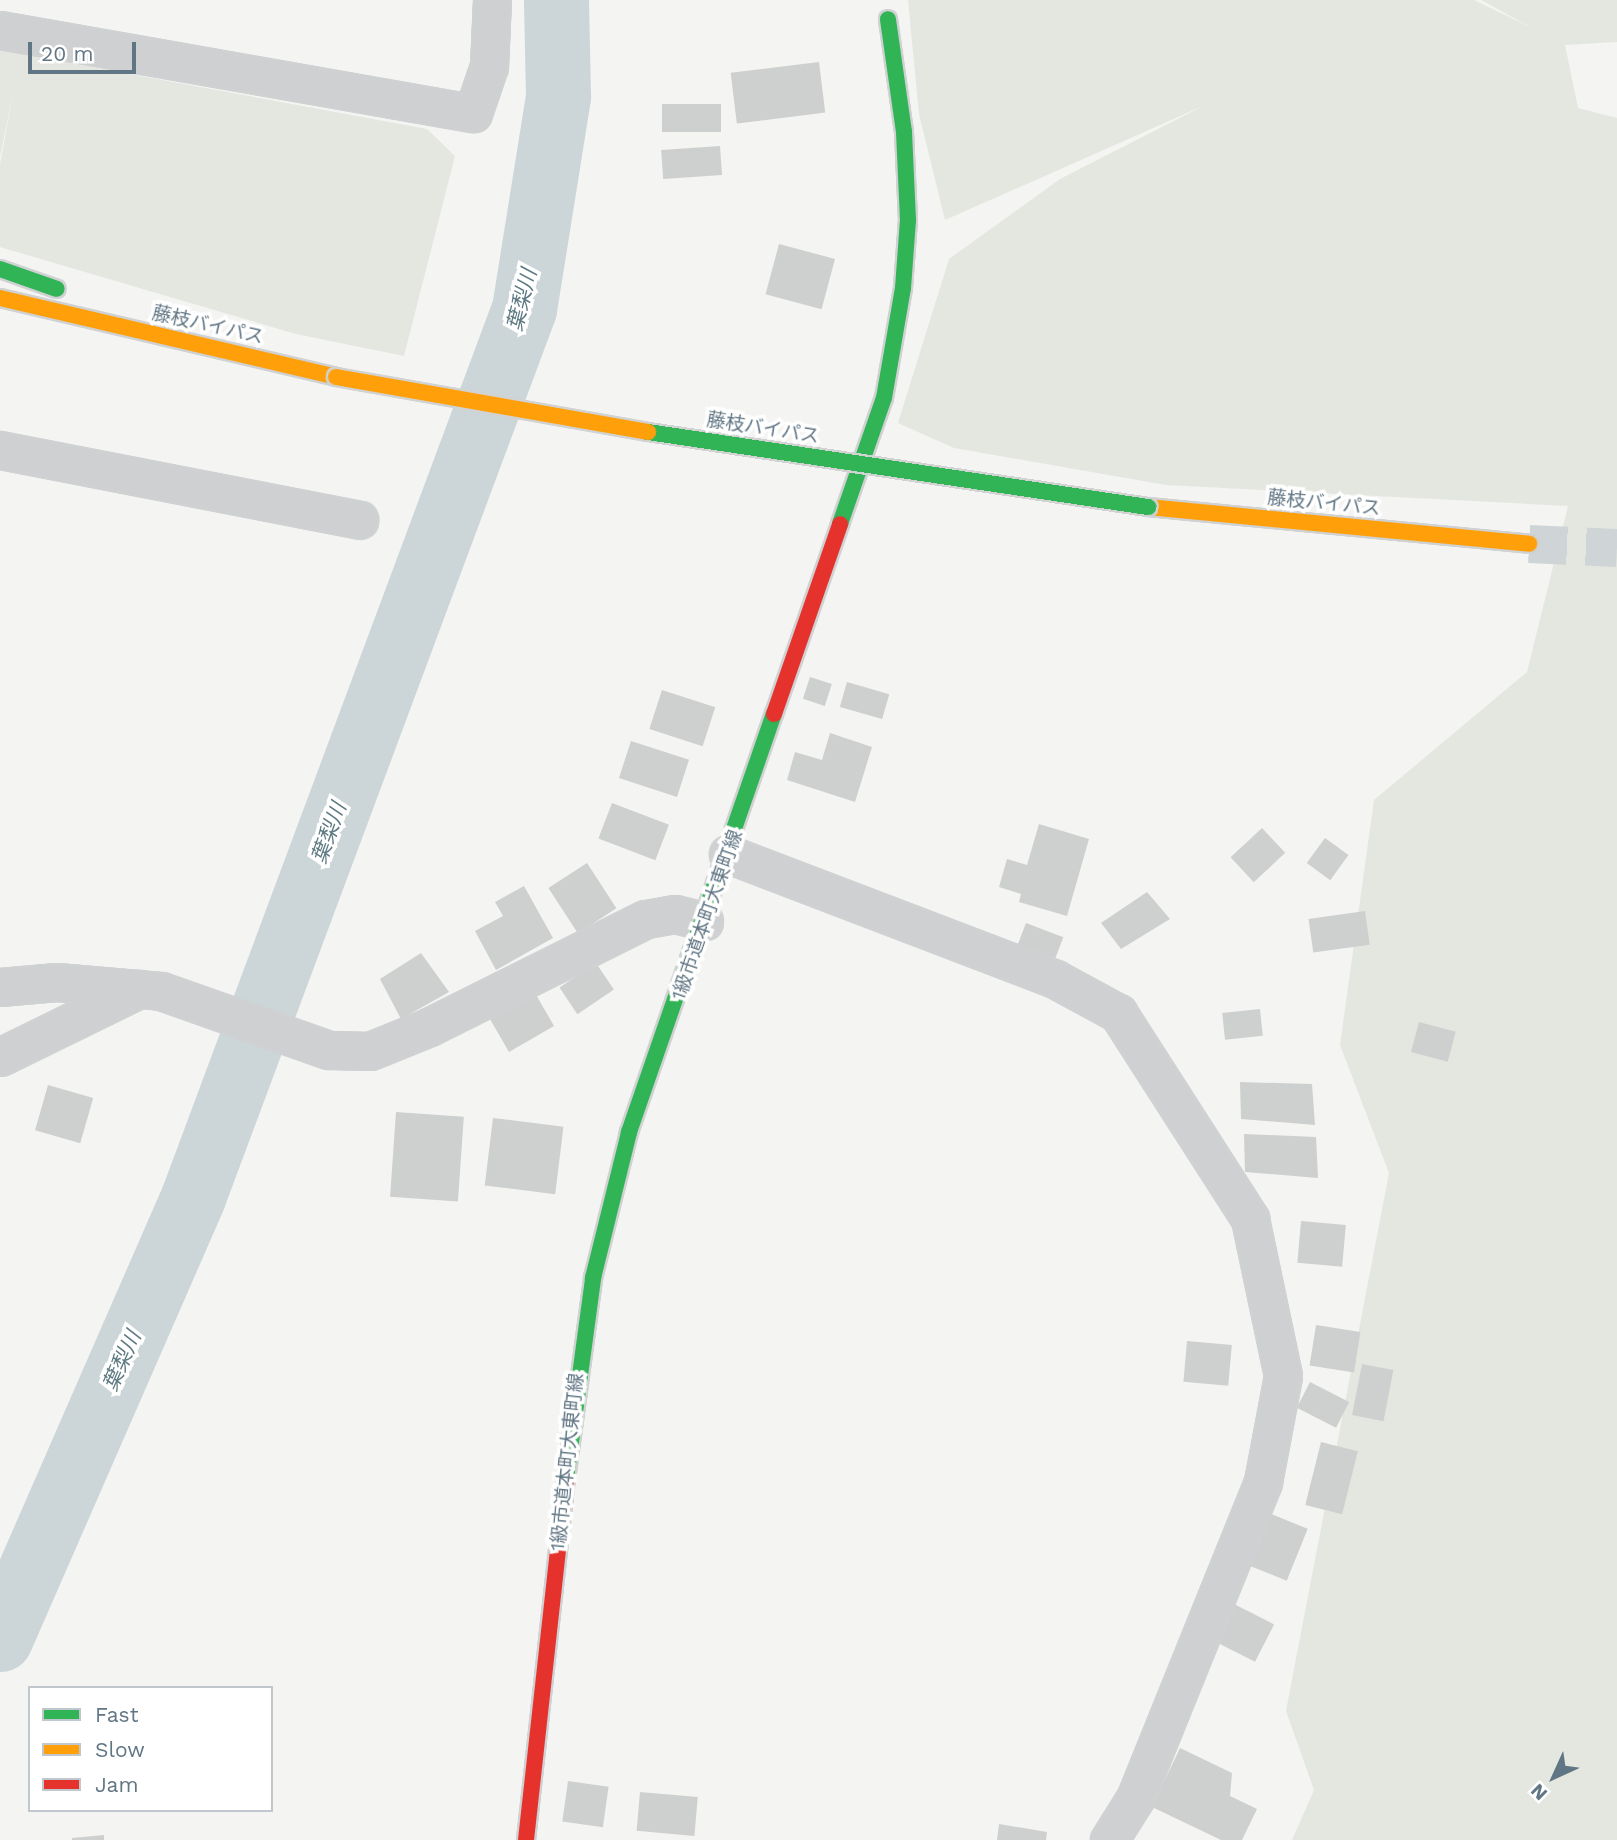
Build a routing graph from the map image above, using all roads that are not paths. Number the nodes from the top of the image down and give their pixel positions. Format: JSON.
{"nodes":[{"id":1,"x":492,"y":0,"type":"edge"},
{"id":2,"x":886,"y":9,"type":"edge"},
{"id":3,"x":0,"y":30,"type":"edge"},
{"id":4,"x":0,"y":269,"type":"edge"},
{"id":5,"x":0,"y":298,"type":"edge"},
{"id":6,"x":67,"y":332,"type":"dead end"},
{"id":7,"x":213,"y":347,"type":"junction"},
{"id":8,"x":0,"y":450,"type":"edge"},
{"id":9,"x":359,"y":520,"type":"dead end"},
{"id":10,"x":1530,"y":544,"type":"tunnel mouth"},
{"id":11,"x":728,"y":854,"type":"junction"},
{"id":12,"x":705,"y":921,"type":"junction"},
{"id":13,"x":0,"y":987,"type":"edge"},
{"id":14,"x":139,"y":989,"type":"junction"},
{"id":15,"x":0,"y":1057,"type":"edge"},
{"id":16,"x":526,"y":1840,"type":"edge"},
{"id":17,"x":1109,"y":1840,"type":"edge"}],
"edges":[{"from":1,"to":3,"type":"street"},
{"from":2,"to":11,"type":"main road","name":"1級市道本町大東町線"},
{"from":4,"to":7,"type":"main road"},
{"from":5,"to":7,"type":"main road","name":"藤枝バイパス"},
{"from":6,"to":7,"type":"main road"},
{"from":7,"to":10,"type":"main road","name":"藤枝バイパス","bridge":true},
{"from":8,"to":9,"type":"street"},
{"from":11,"to":12,"type":"main road","name":"1級市道本町大東町線"},
{"from":11,"to":17,"type":"street"},
{"from":12,"to":14,"type":"street"},
{"from":12,"to":16,"type":"main road","name":"1級市道本町大東町線"},
{"from":13,"to":14,"type":"street"},
{"from":14,"to":15,"type":"street"}]}
